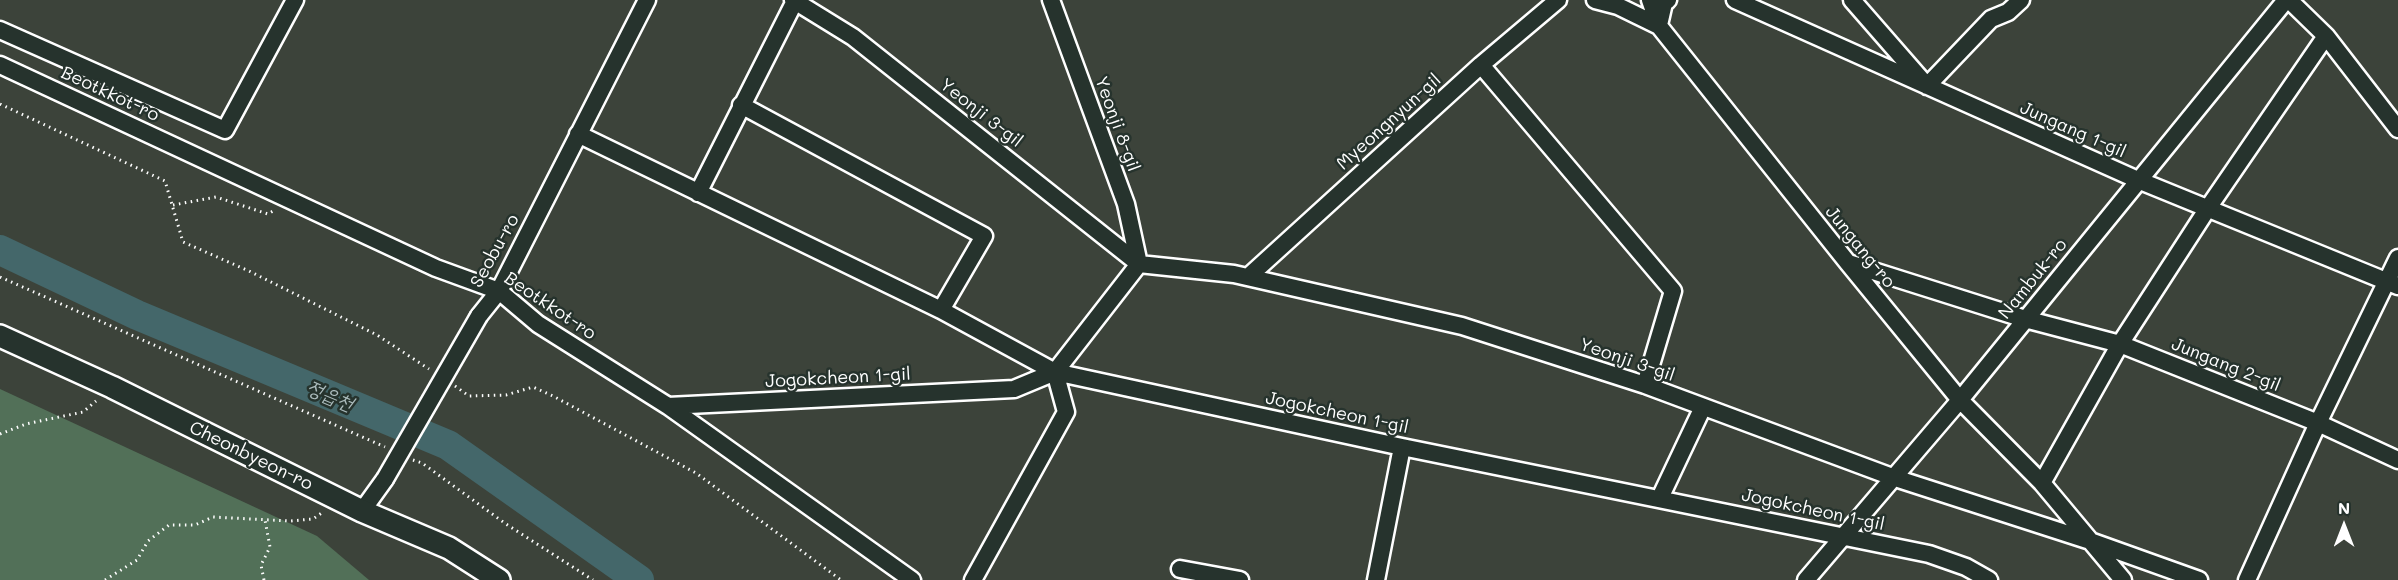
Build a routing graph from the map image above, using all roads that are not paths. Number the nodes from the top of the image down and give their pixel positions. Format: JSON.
{"nodes":[{"id":1,"x":296,"y":0,"type":"edge"},
{"id":2,"x":647,"y":0,"type":"edge"},
{"id":3,"x":1051,"y":0,"type":"edge"},
{"id":4,"x":1558,"y":0,"type":"edge"},
{"id":5,"x":1595,"y":0,"type":"edge"},
{"id":6,"x":1650,"y":0,"type":"edge"},
{"id":7,"x":1668,"y":0,"type":"edge"},
{"id":8,"x":1735,"y":0,"type":"edge"},
{"id":9,"x":1852,"y":0,"type":"edge"},
{"id":10,"x":2020,"y":0,"type":"edge"},
{"id":11,"x":2287,"y":0,"type":"edge"},
{"id":12,"x":794,"y":1,"type":"edge"},
{"id":13,"x":1659,"y":26,"type":"junction"},
{"id":14,"x":0,"y":30,"type":"edge"},
{"id":15,"x":2326,"y":36,"type":"junction"},
{"id":16,"x":0,"y":65,"type":"edge"},
{"id":17,"x":1481,"y":65,"type":"junction"},
{"id":18,"x":1927,"y":86,"type":"junction"},
{"id":19,"x":741,"y":105,"type":"junction"},
{"id":20,"x":2398,"y":129,"type":"edge"},
{"id":21,"x":578,"y":134,"type":"junction"},
{"id":22,"x":2138,"y":180,"type":"junction"},
{"id":23,"x":698,"y":193,"type":"junction"},
{"id":24,"x":2208,"y":208,"type":"junction"},
{"id":25,"x":2398,"y":258,"type":"edge"},
{"id":26,"x":1848,"y":263,"type":"junction"},
{"id":27,"x":1139,"y":264,"type":"junction"},
{"id":28,"x":1248,"y":277,"type":"junction"},
{"id":29,"x":2392,"y":284,"type":"edge"},
{"id":30,"x":499,"y":291,"type":"junction"},
{"id":31,"x":941,"y":310,"type":"junction"},
{"id":32,"x":2025,"y":319,"type":"junction"},
{"id":33,"x":0,"y":336,"type":"edge"},
{"id":34,"x":2120,"y":344,"type":"junction"},
{"id":35,"x":1055,"y":372,"type":"junction"},
{"id":36,"x":1644,"y":385,"type":"junction"},
{"id":37,"x":1960,"y":400,"type":"junction"},
{"id":38,"x":668,"y":406,"type":"junction"},
{"id":39,"x":1703,"y":407,"type":"junction"},
{"id":40,"x":2318,"y":423,"type":"junction"},
{"id":41,"x":1402,"y":447,"type":"junction"},
{"id":42,"x":2398,"y":460,"type":"edge"},
{"id":43,"x":1895,"y":478,"type":"junction"},
{"id":44,"x":2042,"y":483,"type":"junction"},
{"id":45,"x":1660,"y":498,"type":"junction"},
{"id":46,"x":362,"y":511,"type":"junction"},
{"id":47,"x":1844,"y":536,"type":"junction"},
{"id":48,"x":2090,"y":541,"type":"junction"},
{"id":49,"x":1180,"y":569,"type":"dead end"},
{"id":50,"x":1986,"y":579,"type":"edge"},
{"id":51,"x":499,"y":580,"type":"edge"},
{"id":52,"x":912,"y":580,"type":"edge"},
{"id":53,"x":972,"y":580,"type":"edge"},
{"id":54,"x":1240,"y":580,"type":"edge"},
{"id":55,"x":1376,"y":580,"type":"edge"},
{"id":56,"x":1806,"y":580,"type":"edge"},
{"id":57,"x":2123,"y":580,"type":"edge"},
{"id":58,"x":2199,"y":580,"type":"edge"},
{"id":59,"x":2247,"y":580,"type":"edge"}],
"edges":[{"from":1,"to":14,"type":"street"},
{"from":2,"to":21,"type":"street","name":"Seobu-ro"},
{"from":3,"to":27,"type":"street","name":"Yeonji 8-gil"},
{"from":4,"to":17,"type":"street","name":"Myeongnyun-gil"},
{"from":5,"to":13,"type":"street"},
{"from":6,"to":13,"type":"street"},
{"from":7,"to":13,"type":"street"},
{"from":8,"to":18,"type":"street","name":"Jungang 1-gil"},
{"from":9,"to":18,"type":"street"},
{"from":10,"to":18,"type":"street"},
{"from":11,"to":15,"type":"street"},
{"from":11,"to":22,"type":"street","name":"Nambuk-ro"},
{"from":12,"to":19,"type":"street"},
{"from":12,"to":27,"type":"street","name":"Yeonji 3-gil"},
{"from":13,"to":26,"type":"street","name":"Jungang-ro"},
{"from":15,"to":20,"type":"street"},
{"from":15,"to":24,"type":"street"},
{"from":16,"to":30,"type":"street","name":"Beotkkot-ro"},
{"from":17,"to":28,"type":"street","name":"Myeongnyun-gil"},
{"from":17,"to":36,"type":"street"},
{"from":18,"to":22,"type":"street","name":"Jungang 1-gil"},
{"from":19,"to":23,"type":"street"},
{"from":19,"to":31,"type":"street"},
{"from":21,"to":23,"type":"street"},
{"from":21,"to":30,"type":"street","name":"Seobu-ro"},
{"from":22,"to":24,"type":"street","name":"Jungang 1-gil"},
{"from":22,"to":32,"type":"street","name":"Nambuk-ro"},
{"from":23,"to":31,"type":"street"},
{"from":24,"to":29,"type":"street","name":"Jungang 1-gil"},
{"from":24,"to":34,"type":"street"},
{"from":25,"to":29,"type":"street"},
{"from":26,"to":32,"type":"street","name":"Jungang 2-gil"},
{"from":26,"to":37,"type":"street","name":"Jungang-ro"},
{"from":27,"to":28,"type":"street","name":"Yeonji 3-gil"},
{"from":27,"to":35,"type":"street"},
{"from":28,"to":36,"type":"street","name":"Yeonji 3-gil"},
{"from":29,"to":40,"type":"street"},
{"from":30,"to":38,"type":"street","name":"Beotkkot-ro"},
{"from":30,"to":46,"type":"street","name":"Seobu-ro","bridge":true},
{"from":31,"to":35,"type":"street"},
{"from":32,"to":34,"type":"street","name":"Jungang 2-gil"},
{"from":32,"to":37,"type":"street","name":"Nambuk-ro"},
{"from":33,"to":46,"type":"main road","name":"Cheonbyeon-ro"},
{"from":34,"to":40,"type":"street","name":"Jungang 2-gil"},
{"from":34,"to":44,"type":"street"},
{"from":35,"to":38,"type":"street","name":"Jogokcheon 1-gil"},
{"from":35,"to":41,"type":"street","name":"Jogokcheon 1-gil"},
{"from":35,"to":53,"type":"street"},
{"from":36,"to":39,"type":"street","name":"Yeonji 3-gil"},
{"from":37,"to":43,"type":"street","name":"Nambuk-ro"},
{"from":37,"to":44,"type":"street","name":"Jungang-ro"},
{"from":38,"to":52,"type":"street","name":"Beotkkot-ro"},
{"from":39,"to":43,"type":"street","name":"Yeonji 3-gil"},
{"from":39,"to":45,"type":"street"},
{"from":40,"to":42,"type":"street","name":"Jungang 2-gil"},
{"from":40,"to":59,"type":"street"},
{"from":41,"to":45,"type":"street","name":"Jogokcheon 1-gil"},
{"from":41,"to":55,"type":"street"},
{"from":43,"to":47,"type":"street","name":"Nambuk-ro"},
{"from":43,"to":48,"type":"street","name":"Yeonji 3-gil"},
{"from":44,"to":48,"type":"street","name":"Jungang-ro"},
{"from":45,"to":47,"type":"street","name":"Jogokcheon 1-gil"},
{"from":46,"to":51,"type":"main road","name":"Cheonbyeon-ro"},
{"from":47,"to":50,"type":"street","name":"Jogokcheon 1-gil"},
{"from":47,"to":56,"type":"street","name":"Nambuk-ro"},
{"from":48,"to":57,"type":"street","name":"Jungang-ro"},
{"from":48,"to":58,"type":"street","name":"Yeonji 3-gil"},
{"from":49,"to":54,"type":"street"}]}
